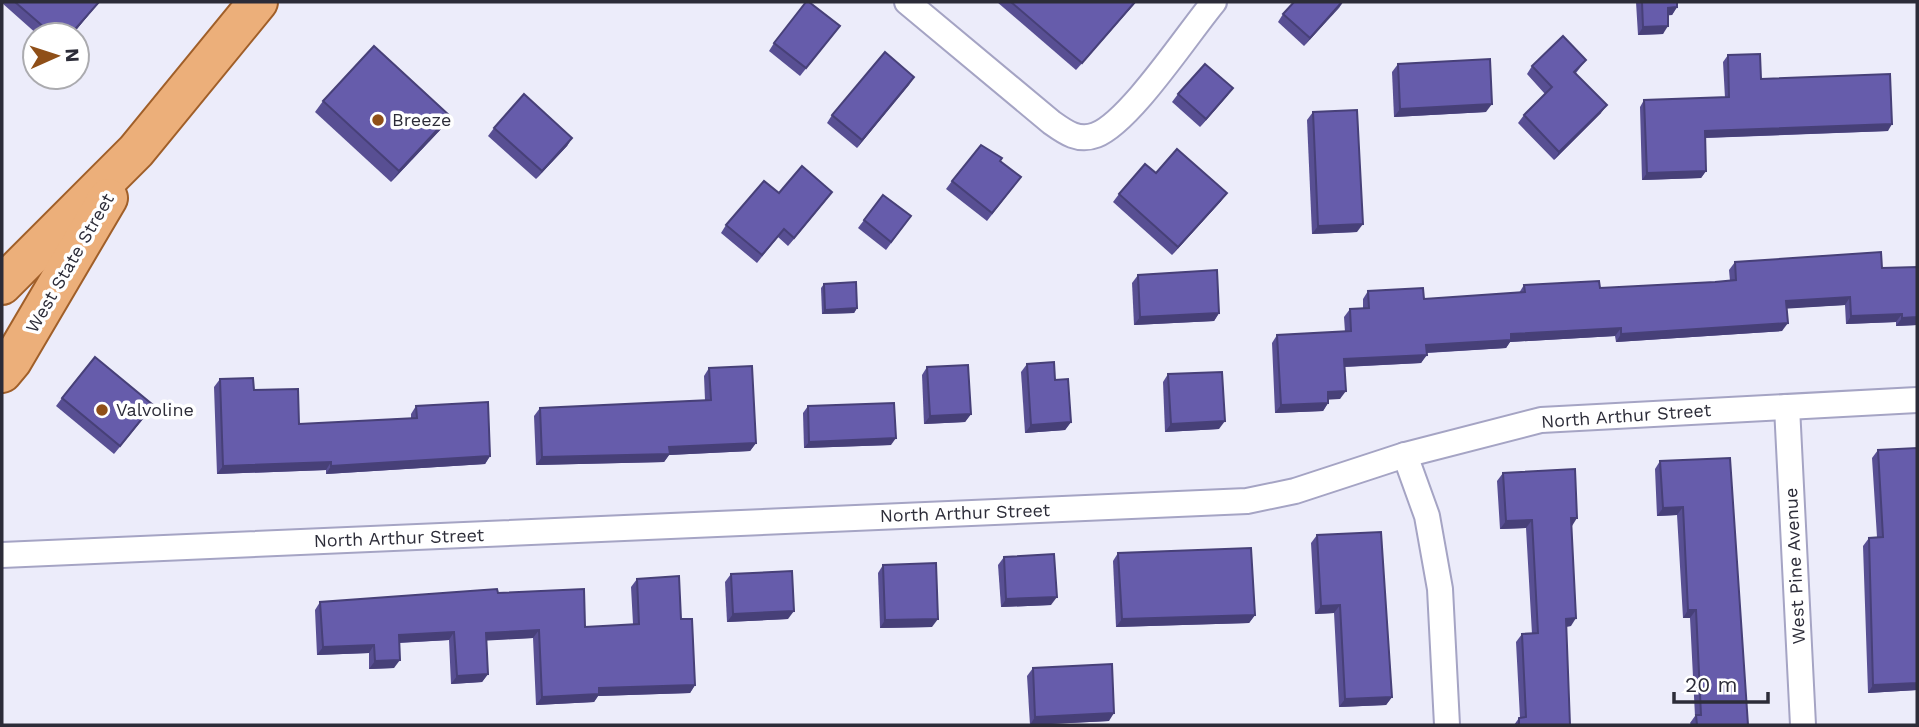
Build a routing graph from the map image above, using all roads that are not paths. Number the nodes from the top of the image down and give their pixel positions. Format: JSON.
{"nodes":[{"id":1,"x":257,"y":2,"type":"edge"},
{"id":2,"x":907,"y":2,"type":"edge"},
{"id":3,"x":1214,"y":2,"type":"edge"},
{"id":4,"x":136,"y":151,"type":"junction"},
{"id":5,"x":2,"y":285,"type":"edge"},
{"id":6,"x":2,"y":373,"type":"edge"},
{"id":7,"x":1917,"y":400,"type":"edge"},
{"id":8,"x":1787,"y":407,"type":"junction"},
{"id":9,"x":1405,"y":455,"type":"junction"},
{"id":10,"x":2,"y":555,"type":"edge"},
{"id":11,"x":1447,"y":725,"type":"edge"},
{"id":12,"x":1802,"y":725,"type":"edge"}],
"edges":[{"from":1,"to":4,"type":"main road","name":"West State Street"},
{"from":2,"to":3,"type":"street"},
{"from":4,"to":5,"type":"main road","name":"West State Street"},
{"from":4,"to":6,"type":"main road","name":"West State Street"},
{"from":7,"to":8,"type":"street","name":"North Arthur Street"},
{"from":8,"to":9,"type":"street","name":"North Arthur Street"},
{"from":8,"to":12,"type":"street","name":"West Pine Avenue"},
{"from":9,"to":10,"type":"street","name":"North Arthur Street"},
{"from":9,"to":11,"type":"street"}]}
